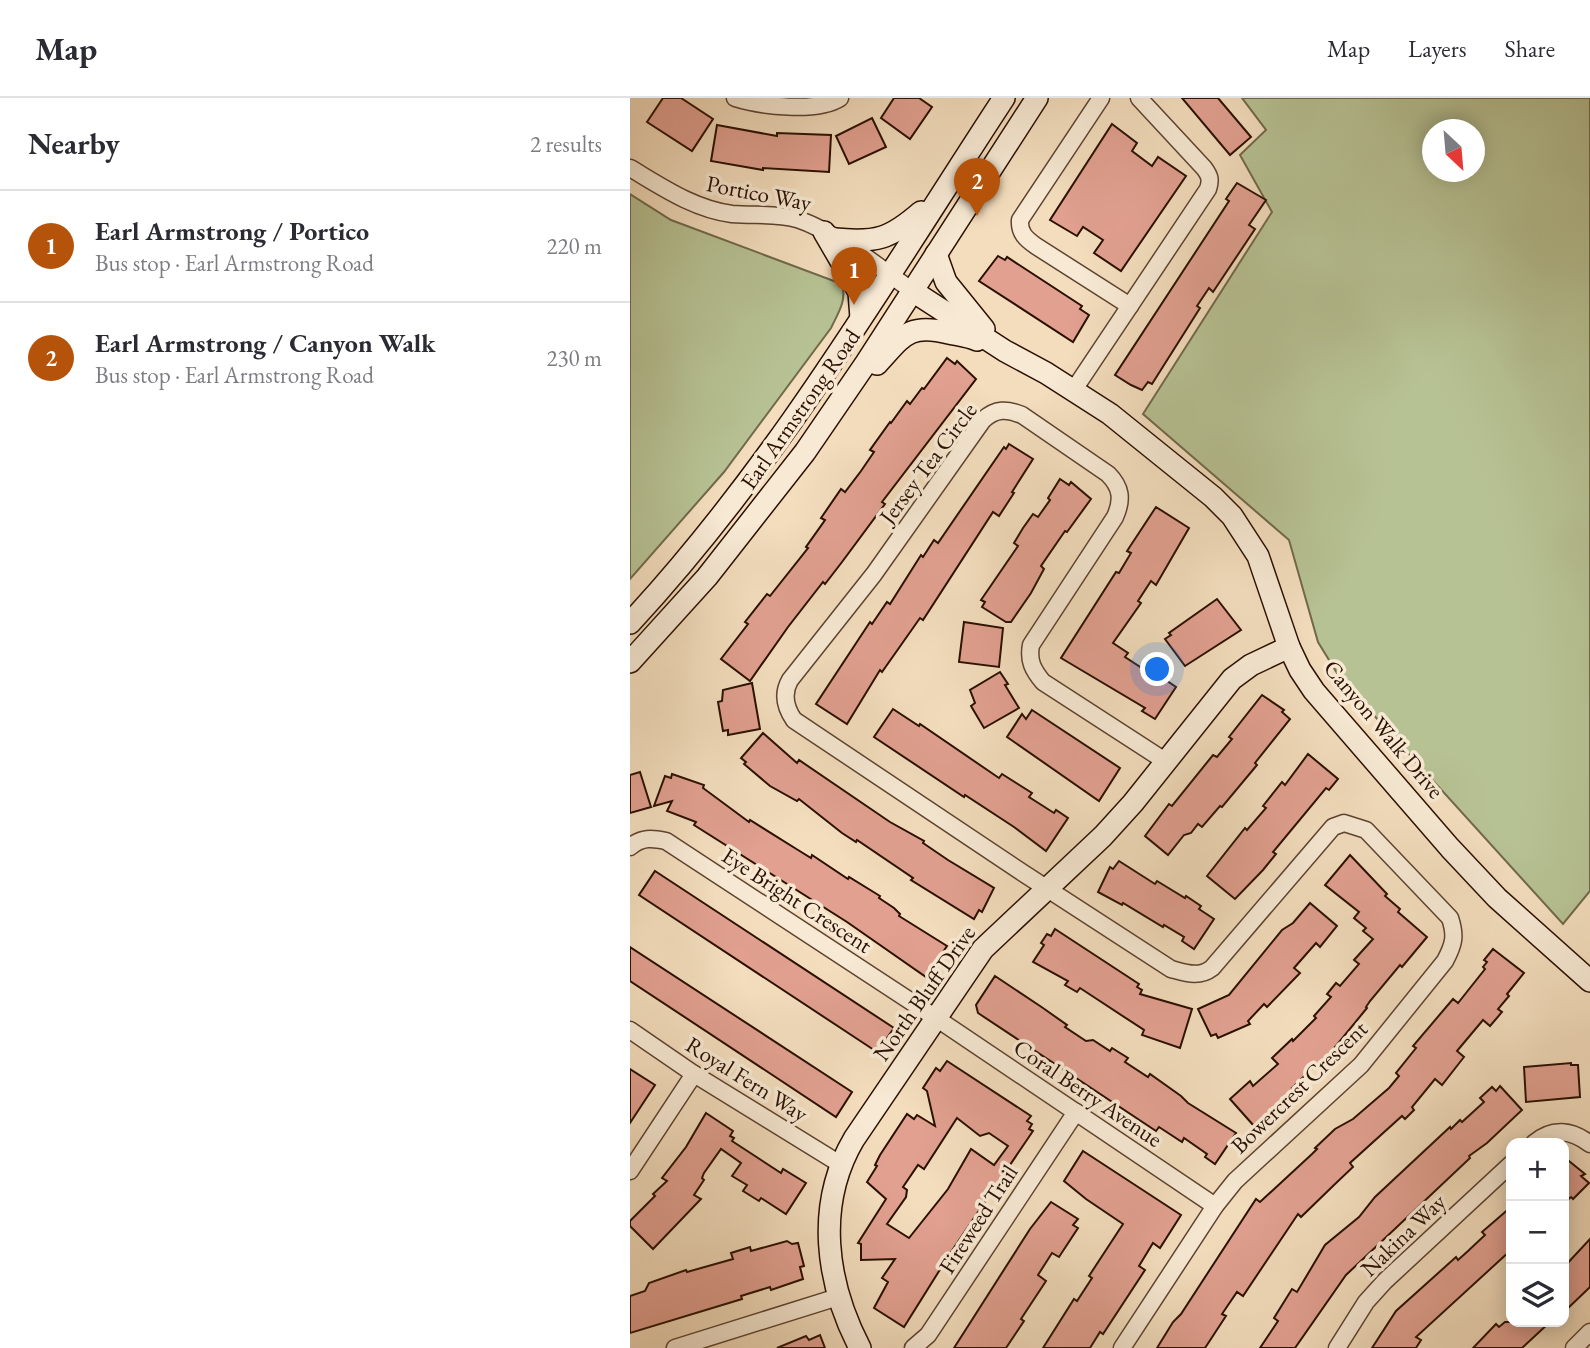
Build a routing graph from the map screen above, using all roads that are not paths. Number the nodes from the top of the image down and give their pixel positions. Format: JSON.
{"nodes":[{"id":1,"x":735,"y":98,"type":"edge"},
{"id":2,"x":840,"y":98,"type":"edge"},
{"id":3,"x":1003,"y":98,"type":"edge"},
{"id":4,"x":1037,"y":98,"type":"edge"},
{"id":5,"x":1101,"y":98,"type":"edge"},
{"id":6,"x":1139,"y":98,"type":"edge"},
{"id":7,"x":630,"y":168,"type":"edge"},
{"id":8,"x":939,"y":197,"type":"junction"},
{"id":9,"x":830,"y":235,"type":"junction"},
{"id":10,"x":936,"y":254,"type":"junction"},
{"id":11,"x":889,"y":274,"type":"junction"},
{"id":12,"x":911,"y":290,"type":"junction"},
{"id":13,"x":1130,"y":306,"type":"junction"},
{"id":14,"x":861,"y":318,"type":"junction"},
{"id":15,"x":1005,"y":351,"type":"junction"},
{"id":16,"x":1073,"y":391,"type":"junction"},
{"id":17,"x":834,"y":408,"type":"junction"},
{"id":18,"x":630,"y":623,"type":"edge"},
{"id":19,"x":1289,"y":647,"type":"junction"},
{"id":20,"x":630,"y":662,"type":"edge"},
{"id":21,"x":1165,"y":761,"type":"junction"},
{"id":22,"x":630,"y":847,"type":"edge"},
{"id":23,"x":1046,"y":888,"type":"junction"},
{"id":24,"x":1590,"y":981,"type":"edge"},
{"id":25,"x":936,"y":1018,"type":"junction"},
{"id":26,"x":630,"y":1030,"type":"edge"},
{"id":27,"x":694,"y":1074,"type":"junction"},
{"id":28,"x":1076,"y":1112,"type":"junction"},
{"id":29,"x":1542,"y":1138,"type":"edge"},
{"id":30,"x":1590,"y":1144,"type":"edge"},
{"id":31,"x":840,"y":1164,"type":"junction"},
{"id":32,"x":1506,"y":1169,"type":"edge"},
{"id":33,"x":630,"y":1171,"type":"edge"},
{"id":34,"x":1215,"y":1206,"type":"junction"},
{"id":35,"x":838,"y":1297,"type":"junction"},
{"id":36,"x":1590,"y":1332,"type":"edge"},
{"id":37,"x":675,"y":1348,"type":"edge"},
{"id":38,"x":860,"y":1348,"type":"edge"},
{"id":39,"x":913,"y":1348,"type":"edge"},
{"id":40,"x":1122,"y":1348,"type":"edge"},
{"id":41,"x":1337,"y":1348,"type":"edge"},
{"id":42,"x":1574,"y":1348,"type":"edge"}],
"edges":[{"from":1,"to":2,"type":"street"},
{"from":3,"to":8,"type":"main road","name":"Earl Armstrong Road"},
{"from":4,"to":10,"type":"main road","name":"Earl Armstrong Road"},
{"from":5,"to":13,"type":"street"},
{"from":6,"to":13,"type":"street"},
{"from":7,"to":9,"type":"street","name":"Portico Way"},
{"from":8,"to":9,"type":"main road"},
{"from":8,"to":11,"type":"main road","name":"Earl Armstrong Road"},
{"from":9,"to":11,"type":"street","name":"Portico Way"},
{"from":9,"to":14,"type":"main road"},
{"from":10,"to":12,"type":"main road","name":"Earl Armstrong Road"},
{"from":10,"to":15,"type":"main road"},
{"from":11,"to":12,"type":"street","name":"Portico Way"},
{"from":11,"to":14,"type":"main road","name":"Earl Armstrong Road"},
{"from":12,"to":15,"type":"main road","name":"Canyon Walk Drive"},
{"from":12,"to":17,"type":"main road","name":"Earl Armstrong Road"},
{"from":13,"to":16,"type":"street"},
{"from":14,"to":18,"type":"main road","name":"Earl Armstrong Road"},
{"from":15,"to":16,"type":"main road","name":"Canyon Walk Drive"},
{"from":15,"to":17,"type":"main road"},
{"from":16,"to":19,"type":"main road","name":"Canyon Walk Drive"},
{"from":17,"to":20,"type":"main road","name":"Earl Armstrong Road"},
{"from":19,"to":21,"type":"main road","name":"North Bluff Drive"},
{"from":19,"to":24,"type":"main road","name":"Canyon Walk Drive"},
{"from":21,"to":23,"type":"main road","name":"North Bluff Drive"},
{"from":21,"to":23,"type":"street","name":"Jersey Tea Circle"},
{"from":22,"to":25,"type":"street","name":"Eye Bright Crescent"},
{"from":23,"to":25,"type":"main road","name":"North Bluff Drive"},
{"from":23,"to":34,"type":"street","name":"Bowercrest Crescent"},
{"from":25,"to":28,"type":"street","name":"Coral Berry Avenue"},
{"from":25,"to":31,"type":"main road","name":"North Bluff Drive"},
{"from":26,"to":27,"type":"street","name":"Royal Fern Way"},
{"from":27,"to":31,"type":"street","name":"Royal Fern Way"},
{"from":27,"to":33,"type":"street"},
{"from":28,"to":34,"type":"street","name":"Coral Berry Avenue"},
{"from":28,"to":39,"type":"street","name":"Fireweed Trail"},
{"from":29,"to":30,"type":"street"},
{"from":31,"to":35,"type":"main road","name":"North Bluff Drive"},
{"from":32,"to":41,"type":"street","name":"Nakina Way"},
{"from":34,"to":40,"type":"street","name":"Bowercrest Crescent"},
{"from":35,"to":37,"type":"street"},
{"from":35,"to":38,"type":"main road","name":"North Bluff Drive"},
{"from":36,"to":42,"type":"street"}]}
